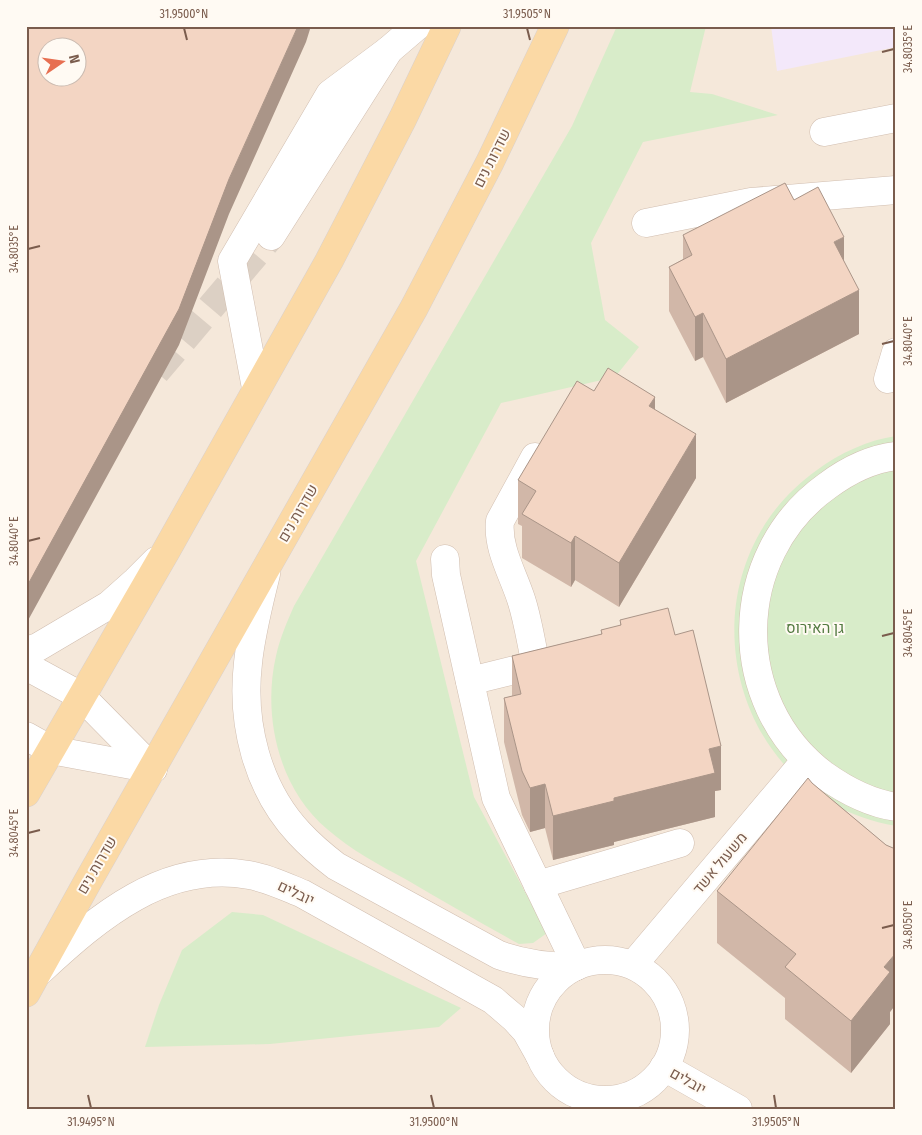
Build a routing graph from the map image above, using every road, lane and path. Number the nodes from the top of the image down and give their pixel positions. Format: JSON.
{"nodes":[{"id":1,"x":416,"y":26,"type":"edge"},
{"id":2,"x":447,"y":26,"type":"edge"},
{"id":3,"x":555,"y":26,"type":"edge"},
{"id":4,"x":389,"y":50,"type":"junction"},
{"id":5,"x":896,"y":118,"type":"edge"},
{"id":6,"x":824,"y":132,"type":"dead end"},
{"id":7,"x":896,"y":190,"type":"edge"},
{"id":8,"x":646,"y":223,"type":"dead end"},
{"id":9,"x":271,"y":236,"type":"tunnel mouth"},
{"id":10,"x":896,"y":352,"type":"edge"},
{"id":11,"x":888,"y":379,"type":"dead end"},
{"id":12,"x":256,"y":388,"type":"junction"},
{"id":13,"x":548,"y":434,"type":"edge"},
{"id":14,"x":896,"y":456,"type":"edge"},
{"id":15,"x":166,"y":551,"type":"junction"},
{"id":16,"x":445,"y":559,"type":"dead end"},
{"id":17,"x":267,"y":568,"type":"junction"},
{"id":18,"x":26,"y":651,"type":"edge"},
{"id":19,"x":573,"y":656,"type":"edge"},
{"id":20,"x":536,"y":664,"type":"junction"},
{"id":21,"x":26,"y":666,"type":"edge"},
{"id":22,"x":470,"y":681,"type":"junction"},
{"id":23,"x":81,"y":696,"type":"junction"},
{"id":24,"x":26,"y":736,"type":"edge"},
{"id":25,"x":50,"y":750,"type":"junction"},
{"id":26,"x":806,"y":760,"type":"junction"},
{"id":27,"x":153,"y":768,"type":"junction"},
{"id":28,"x":26,"y":793,"type":"edge"},
{"id":29,"x":896,"y":807,"type":"edge"},
{"id":30,"x":680,"y":843,"type":"dead end"},
{"id":31,"x":538,"y":885,"type":"junction"},
{"id":32,"x":632,"y":965,"type":"junction"},
{"id":33,"x":575,"y":966,"type":"junction"},
{"id":34,"x":30,"y":985,"type":"edge"},
{"id":35,"x":540,"y":1056,"type":"junction"},
{"id":36,"x":664,"y":1067,"type":"junction"},
{"id":37,"x":738,"y":1109,"type":"edge"}],
"edges":[{"from":1,"to":4,"type":"street"},
{"from":2,"to":12,"type":"main road"},
{"from":3,"to":17,"type":"main road","name":"שדרות נים"},
{"from":4,"to":9,"type":"street"},
{"from":4,"to":12,"type":"street"},
{"from":5,"to":6,"type":"street"},
{"from":7,"to":8,"type":"street"},
{"from":10,"to":11,"type":"street"},
{"from":12,"to":15,"type":"main road"},
{"from":13,"to":20,"type":"street"},
{"from":14,"to":26,"type":"street"},
{"from":15,"to":18,"type":"street"},
{"from":15,"to":23,"type":"main road"},
{"from":16,"to":22,"type":"street"},
{"from":17,"to":27,"type":"main road","name":"שדרות נים"},
{"from":17,"to":33,"type":"street"},
{"from":19,"to":20,"type":"street"},
{"from":20,"to":22,"type":"street"},
{"from":21,"to":23,"type":"street"},
{"from":22,"to":31,"type":"street"},
{"from":23,"to":25,"type":"main road"},
{"from":23,"to":27,"type":"street"},
{"from":24,"to":25,"type":"street"},
{"from":25,"to":27,"type":"street"},
{"from":25,"to":28,"type":"main road"},
{"from":26,"to":29,"type":"street"},
{"from":26,"to":32,"type":"street","name":"משעול אשד"},
{"from":27,"to":34,"type":"main road","name":"שדרות נים"},
{"from":30,"to":31,"type":"street"},
{"from":31,"to":33,"type":"street"},
{"from":32,"to":33,"type":"street"},
{"from":32,"to":36,"type":"street"},
{"from":33,"to":35,"type":"street"},
{"from":34,"to":35,"type":"street","name":"יובלים"},
{"from":35,"to":36,"type":"street"},
{"from":36,"to":37,"type":"street","name":"יובלים"}]}
